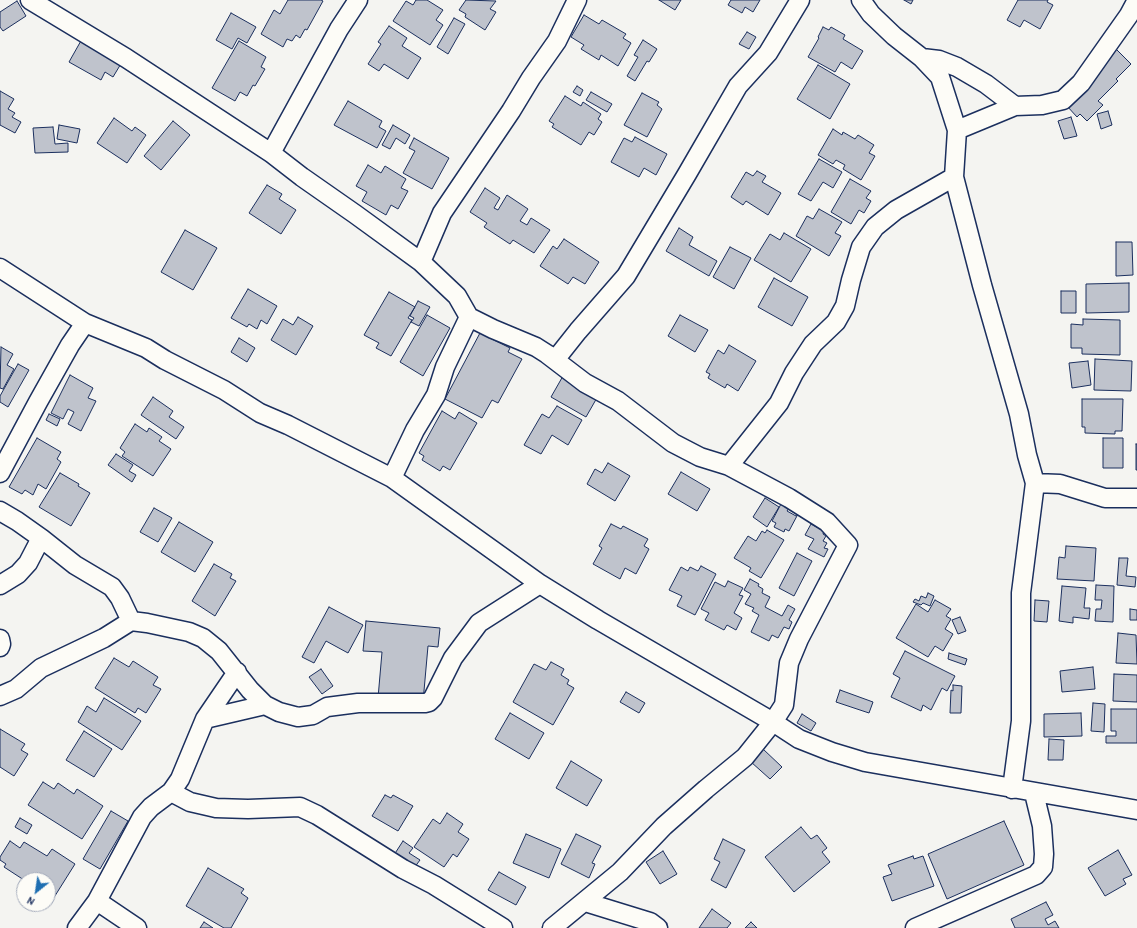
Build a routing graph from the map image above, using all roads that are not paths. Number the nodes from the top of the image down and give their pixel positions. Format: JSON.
{"nodes":[{"id":1,"x":30,"y":0,"type":"edge"},
{"id":2,"x":577,"y":0,"type":"edge"},
{"id":3,"x":800,"y":0,"type":"edge"},
{"id":4,"x":862,"y":0,"type":"edge"},
{"id":5,"x":356,"y":1,"type":"edge"},
{"id":6,"x":1134,"y":15,"type":"edge"},
{"id":7,"x":922,"y":58,"type":"junction"},
{"id":8,"x":1015,"y":106,"type":"junction"},
{"id":9,"x":957,"y":130,"type":"junction"},
{"id":10,"x":271,"y":153,"type":"junction"},
{"id":11,"x":954,"y":177,"type":"junction"},
{"id":12,"x":421,"y":262,"type":"junction"},
{"id":13,"x":0,"y":268,"type":"edge"},
{"id":14,"x":469,"y":317,"type":"junction"},
{"id":15,"x":85,"y":323,"type":"junction"},
{"id":16,"x":556,"y":360,"type":"junction"},
{"id":17,"x":729,"y":466,"type":"junction"},
{"id":18,"x":0,"y":473,"type":"edge"},
{"id":19,"x":392,"y":478,"type":"junction"},
{"id":20,"x":1035,"y":483,"type":"junction"},
{"id":21,"x":1137,"y":498,"type":"edge"},
{"id":22,"x":0,"y":510,"type":"edge"},
{"id":23,"x":41,"y":538,"type":"junction"},
{"id":24,"x":540,"y":584,"type":"junction"},
{"id":25,"x":0,"y":585,"type":"edge"},
{"id":26,"x":130,"y":621,"type":"junction"},
{"id":27,"x":0,"y":639,"type":"edge"},
{"id":28,"x":0,"y":647,"type":"edge"},
{"id":29,"x":237,"y":672,"type":"junction"},
{"id":30,"x":0,"y":696,"type":"edge"},
{"id":31,"x":265,"y":705,"type":"junction"},
{"id":32,"x":205,"y":719,"type":"junction"},
{"id":33,"x":773,"y":722,"type":"junction"},
{"id":34,"x":1012,"y":789,"type":"junction"},
{"id":35,"x":171,"y":792,"type":"junction"},
{"id":36,"x":1034,"y":792,"type":"junction"},
{"id":37,"x":1137,"y":810,"type":"edge"},
{"id":38,"x":97,"y":901,"type":"junction"},
{"id":39,"x":585,"y":902,"type":"junction"},
{"id":40,"x":77,"y":928,"type":"edge"},
{"id":41,"x":136,"y":928,"type":"edge"},
{"id":42,"x":503,"y":928,"type":"edge"},
{"id":43,"x":552,"y":928,"type":"edge"},
{"id":44,"x":658,"y":928,"type":"edge"},
{"id":45,"x":915,"y":928,"type":"edge"}],
"edges":[{"from":1,"to":10,"type":"street"},
{"from":2,"to":12,"type":"street"},
{"from":3,"to":16,"type":"street"},
{"from":4,"to":7,"type":"street"},
{"from":5,"to":10,"type":"street"},
{"from":6,"to":8,"type":"street"},
{"from":7,"to":8,"type":"street"},
{"from":7,"to":9,"type":"street"},
{"from":8,"to":9,"type":"street"},
{"from":9,"to":11,"type":"street"},
{"from":10,"to":12,"type":"street"},
{"from":11,"to":17,"type":"street"},
{"from":11,"to":20,"type":"street"},
{"from":12,"to":14,"type":"street"},
{"from":13,"to":15,"type":"street"},
{"from":14,"to":16,"type":"street"},
{"from":14,"to":19,"type":"street"},
{"from":15,"to":18,"type":"street"},
{"from":15,"to":19,"type":"street"},
{"from":16,"to":17,"type":"street"},
{"from":17,"to":33,"type":"street"},
{"from":19,"to":24,"type":"street"},
{"from":20,"to":21,"type":"street"},
{"from":20,"to":34,"type":"street"},
{"from":22,"to":23,"type":"street"},
{"from":23,"to":25,"type":"street"},
{"from":23,"to":26,"type":"street"},
{"from":24,"to":31,"type":"street"},
{"from":24,"to":33,"type":"street"},
{"from":26,"to":29,"type":"street"},
{"from":26,"to":30,"type":"street"},
{"from":27,"to":28,"type":"street"},
{"from":29,"to":31,"type":"street"},
{"from":29,"to":32,"type":"street"},
{"from":31,"to":32,"type":"street"},
{"from":32,"to":35,"type":"street"},
{"from":33,"to":34,"type":"street"},
{"from":33,"to":39,"type":"street"},
{"from":34,"to":36,"type":"street"},
{"from":35,"to":38,"type":"street"},
{"from":35,"to":42,"type":"street"},
{"from":36,"to":37,"type":"street"},
{"from":36,"to":45,"type":"street"},
{"from":38,"to":40,"type":"street"},
{"from":38,"to":41,"type":"street"},
{"from":39,"to":43,"type":"street"},
{"from":39,"to":44,"type":"street"}]}
